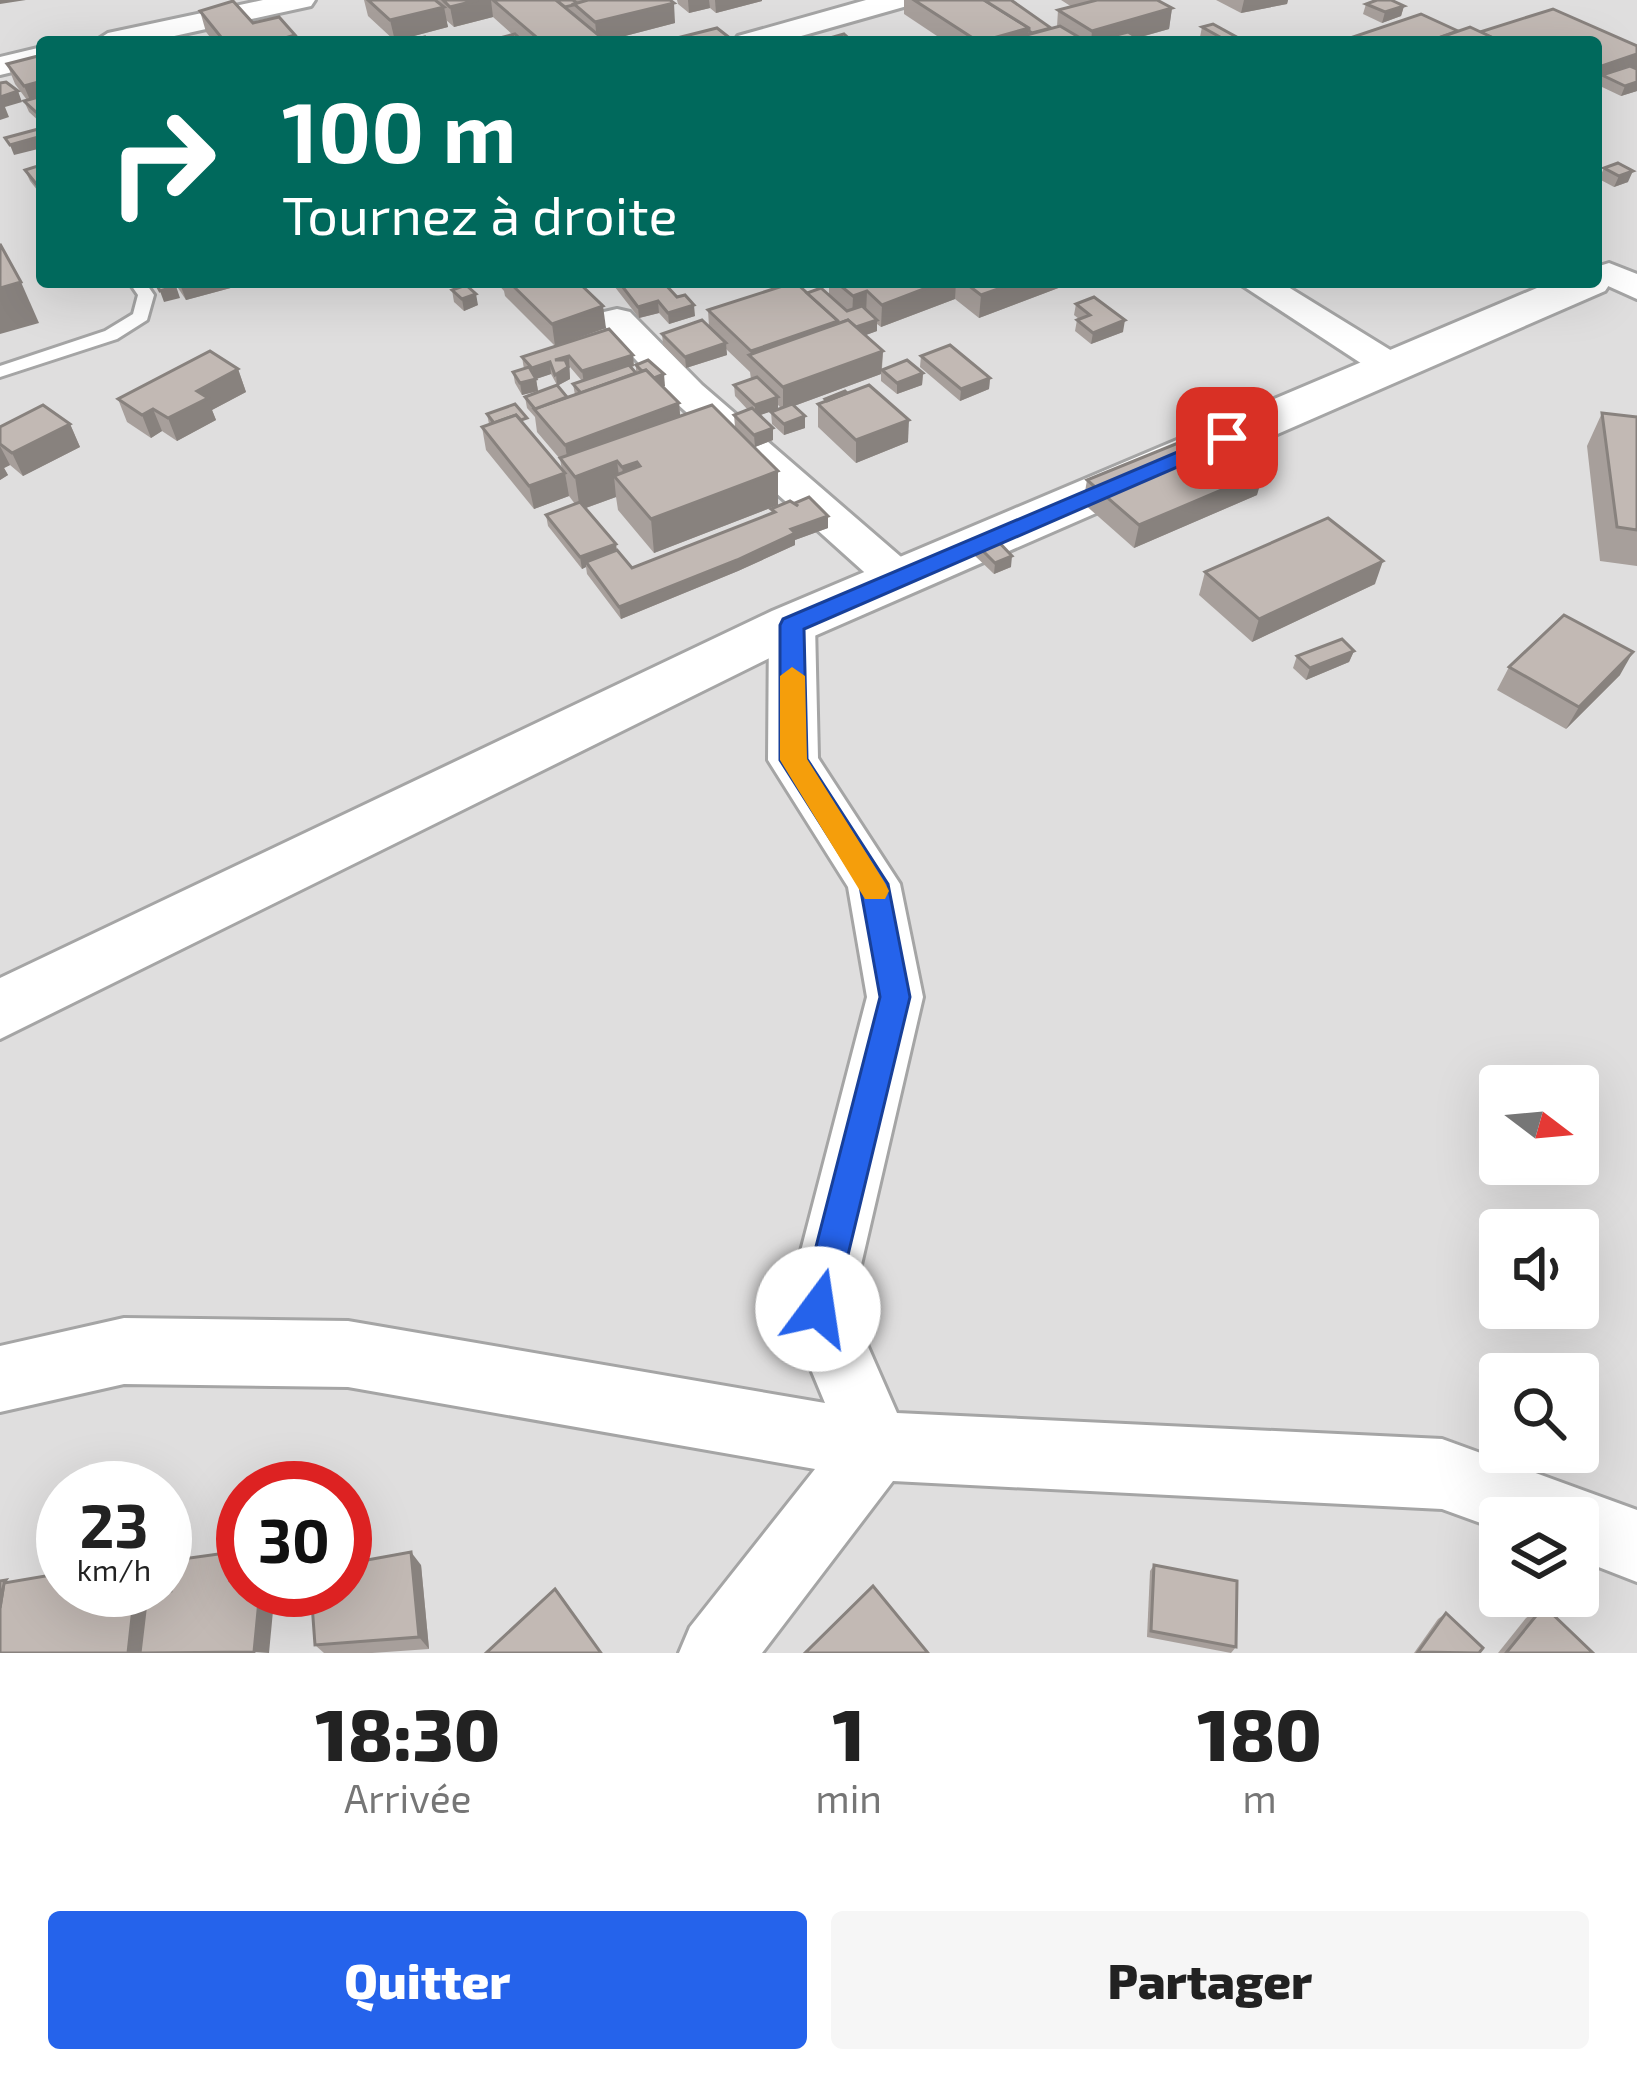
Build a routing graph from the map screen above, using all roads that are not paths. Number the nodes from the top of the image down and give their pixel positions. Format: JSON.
{"nodes":[{"id":1,"x":301,"y":0,"type":"edge"},
{"id":2,"x":802,"y":0,"type":"edge"},
{"id":3,"x":897,"y":0,"type":"edge"},
{"id":4,"x":830,"y":19,"type":"junction"},
{"id":5,"x":136,"y":36,"type":"edge"},
{"id":6,"x":769,"y":36,"type":"edge"},
{"id":7,"x":857,"y":36,"type":"edge"},
{"id":8,"x":36,"y":57,"type":"edge"},
{"id":9,"x":0,"y":66,"type":"edge"},
{"id":10,"x":141,"y":288,"type":"edge"},
{"id":11,"x":1265,"y":288,"type":"edge"},
{"id":12,"x":1585,"y":288,"type":"edge"},
{"id":13,"x":617,"y":320,"type":"dead end"},
{"id":14,"x":1392,"y":367,"type":"junction"},
{"id":15,"x":0,"y":372,"type":"edge"},
{"id":16,"x":899,"y":579,"type":"junction"},
{"id":17,"x":792,"y":625,"type":"junction"},
{"id":18,"x":0,"y":1010,"type":"edge"},
{"id":19,"x":0,"y":1379,"type":"edge"},
{"id":20,"x":878,"y":1446,"type":"junction"},
{"id":21,"x":1504,"y":1497,"type":"edge"},
{"id":22,"x":1599,"y":1532,"type":"edge"},
{"id":23,"x":1637,"y":1546,"type":"edge"},
{"id":24,"x":716,"y":1653,"type":"edge"}],
"edges":[{"from":1,"to":5,"type":"street"},
{"from":2,"to":4,"type":"street"},
{"from":3,"to":4,"type":"street"},
{"from":4,"to":6,"type":"street"},
{"from":4,"to":7,"type":"street"},
{"from":8,"to":9,"type":"street"},
{"from":10,"to":15,"type":"lane"},
{"from":11,"to":14,"type":"street"},
{"from":12,"to":14,"type":"street"},
{"from":13,"to":16,"type":"street"},
{"from":14,"to":16,"type":"street"},
{"from":16,"to":17,"type":"street"},
{"from":17,"to":18,"type":"street"},
{"from":17,"to":20,"type":"street"},
{"from":19,"to":20,"type":"street"},
{"from":20,"to":21,"type":"street"},
{"from":20,"to":24,"type":"street"},
{"from":22,"to":23,"type":"street"}]}
